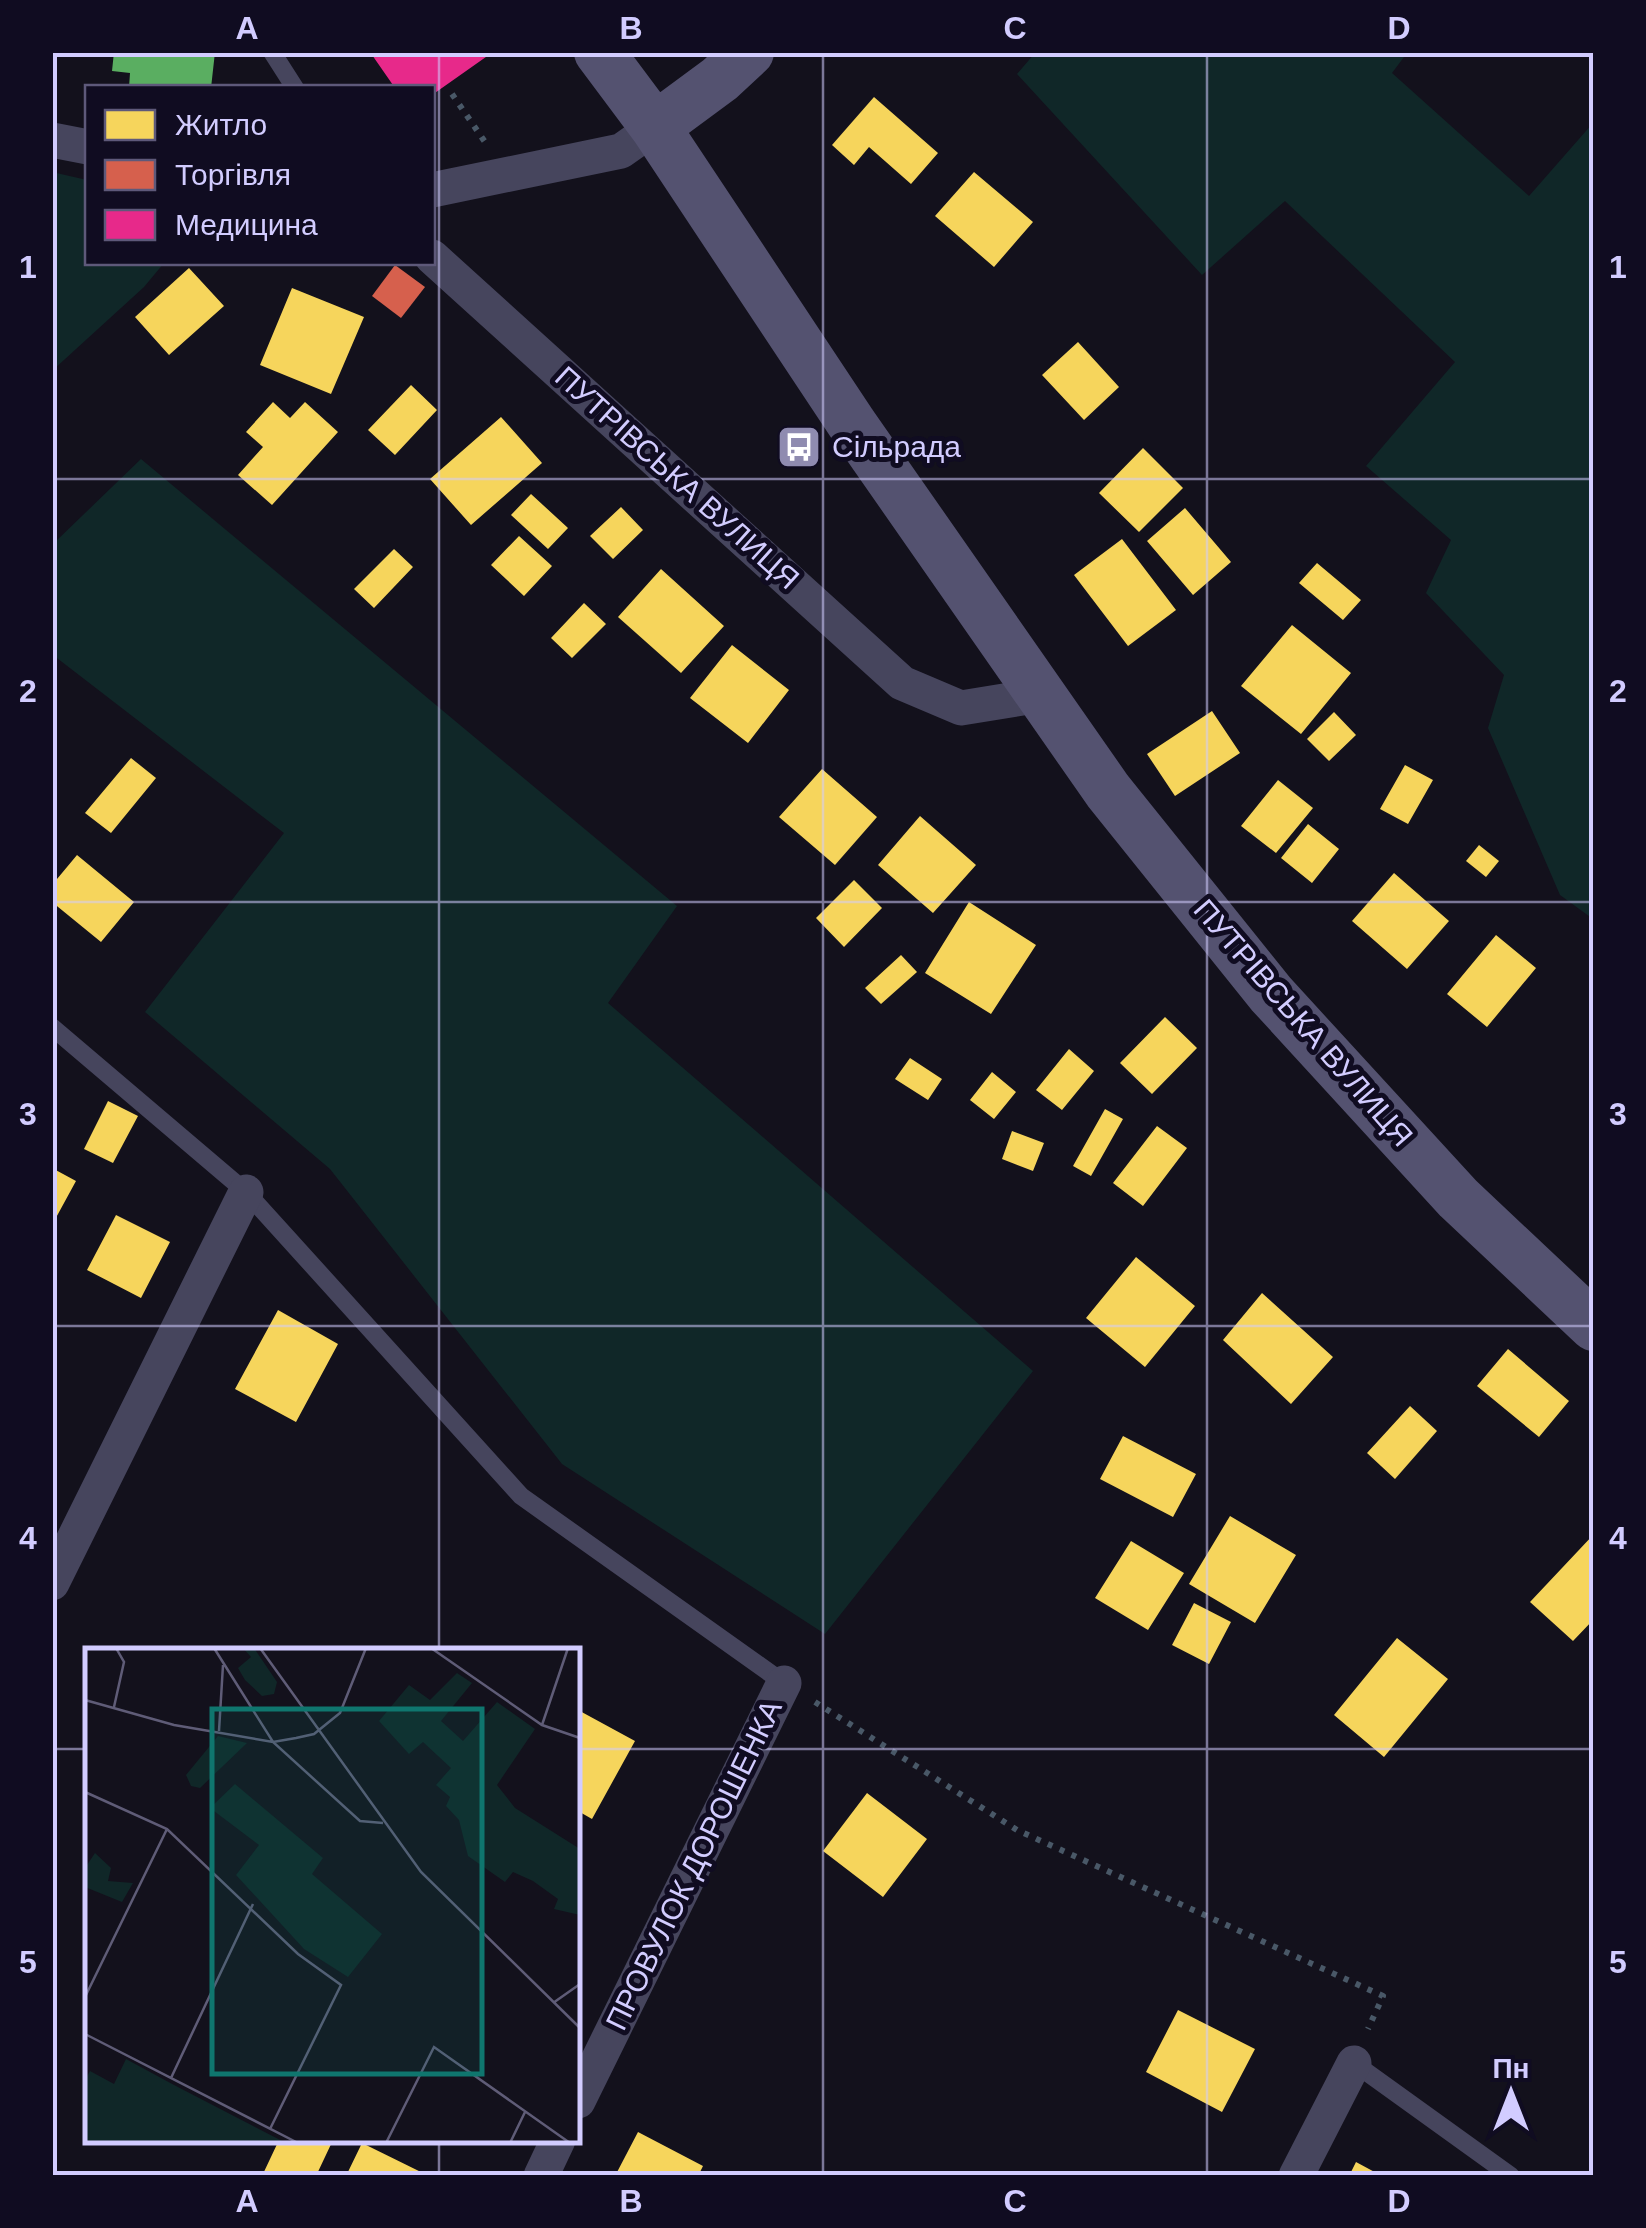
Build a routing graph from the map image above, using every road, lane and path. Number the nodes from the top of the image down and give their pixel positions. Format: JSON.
{"nodes":[{"id":1,"x":272,"y":52,"type":"edge"},
{"id":2,"x":600,"y":52,"type":"edge"},
{"id":3,"x":748,"y":52,"type":"edge"},
{"id":4,"x":293,"y":85,"type":"edge"},
{"id":5,"x":452,"y":94,"type":"dead end"},
{"id":6,"x":654,"y":127,"type":"junction"},
{"id":7,"x":52,"y":140,"type":"edge"},
{"id":8,"x":85,"y":146,"type":"edge"},
{"id":9,"x":508,"y":176,"type":"junction"},
{"id":10,"x":435,"y":189,"type":"edge"},
{"id":11,"x":435,"y":260,"type":"edge"},
{"id":12,"x":1041,"y":695,"type":"junction"},
{"id":13,"x":52,"y":1027,"type":"edge"},
{"id":14,"x":246,"y":1192,"type":"junction"},
{"id":15,"x":1594,"y":1326,"type":"edge"},
{"id":16,"x":52,"y":1583,"type":"edge"},
{"id":17,"x":784,"y":1683,"type":"junction"},
{"id":18,"x":1354,"y":2063,"type":"junction"},
{"id":19,"x":580,"y":2097,"type":"edge"},
{"id":20,"x":557,"y":2143,"type":"edge"},
{"id":21,"x":541,"y":2176,"type":"edge"},
{"id":22,"x":1296,"y":2176,"type":"edge"},
{"id":23,"x":1511,"y":2176,"type":"edge"}],
"edges":[{"from":1,"to":4,"type":"lane"},
{"from":2,"to":6,"type":"main road","name":"ПУТРІВСЬКА ВУЛИЦЯ"},
{"from":3,"to":6,"type":"main road"},
{"from":5,"to":9,"type":"path"},
{"from":6,"to":9,"type":"street"},
{"from":6,"to":12,"type":"main road","name":"ПУТРІВСЬКА ВУЛИЦЯ"},
{"from":7,"to":8,"type":"street"},
{"from":9,"to":10,"type":"street"},
{"from":11,"to":12,"type":"street","name":"ПУТРІВСЬКА ВУЛИЦЯ"},
{"from":12,"to":15,"type":"main road","name":"ПУТРІВСЬКА ВУЛИЦЯ"},
{"from":13,"to":14,"type":"lane"},
{"from":14,"to":16,"type":"street"},
{"from":14,"to":17,"type":"lane"},
{"from":17,"to":18,"type":"path"},
{"from":17,"to":19,"type":"street","name":"ПРОВУЛОК ДОРОШЕНКА"},
{"from":18,"to":22,"type":"street"},
{"from":18,"to":23,"type":"lane"},
{"from":20,"to":21,"type":"street"}]}
